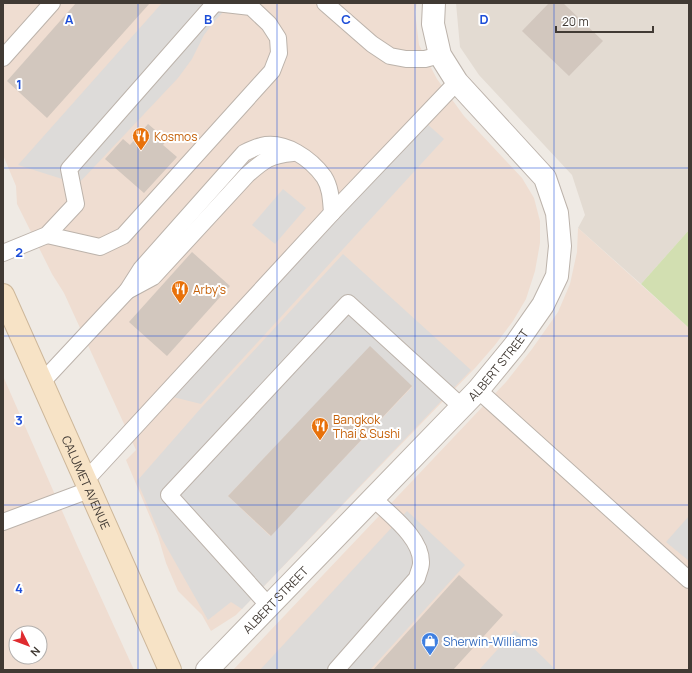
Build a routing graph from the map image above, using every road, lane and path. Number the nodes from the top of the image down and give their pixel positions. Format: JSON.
{"nodes":[{"id":1,"x":52,"y":3,"type":"edge"},
{"id":2,"x":215,"y":3,"type":"edge"},
{"id":3,"x":325,"y":3,"type":"edge"},
{"id":4,"x":434,"y":3,"type":"edge"},
{"id":5,"x":440,"y":55,"type":"junction"},
{"id":6,"x":3,"y":58,"type":"edge"},
{"id":7,"x":457,"y":82,"type":"junction"},
{"id":8,"x":332,"y":213,"type":"junction"},
{"id":9,"x":47,"y":235,"type":"junction"},
{"id":10,"x":3,"y":253,"type":"edge"},
{"id":11,"x":3,"y":295,"type":"edge"},
{"id":12,"x":42,"y":382,"type":"junction"},
{"id":13,"x":478,"y":390,"type":"junction"},
{"id":14,"x":462,"y":407,"type":"junction"},
{"id":15,"x":87,"y":485,"type":"junction"},
{"id":16,"x":374,"y":499,"type":"junction"},
{"id":17,"x":3,"y":522,"type":"edge"},
{"id":18,"x":689,"y":580,"type":"edge"},
{"id":19,"x":270,"y":606,"type":"junction"},
{"id":20,"x":170,"y":670,"type":"edge"},
{"id":21,"x":207,"y":670,"type":"edge"},
{"id":22,"x":336,"y":670,"type":"edge"}],
"edges":[{"from":1,"to":6,"type":"lane"},
{"from":2,"to":9,"type":"lane"},
{"from":2,"to":9,"type":"lane"},
{"from":3,"to":5,"type":"lane"},
{"from":4,"to":5,"type":"street","name":"ALBERT STREET"},
{"from":5,"to":7,"type":"street","name":"ALBERT STREET"},
{"from":7,"to":8,"type":"lane"},
{"from":7,"to":13,"type":"street","name":"ALBERT STREET"},
{"from":8,"to":12,"type":"lane"},
{"from":8,"to":15,"type":"lane"},
{"from":9,"to":10,"type":"lane"},
{"from":11,"to":12,"type":"main road","name":"CALUMET AVENUE"},
{"from":12,"to":15,"type":"main road","name":"CALUMET AVENUE"},
{"from":13,"to":14,"type":"street","name":"ALBERT STREET"},
{"from":13,"to":18,"type":"lane"},
{"from":14,"to":16,"type":"street","name":"ALBERT STREET"},
{"from":14,"to":19,"type":"lane"},
{"from":15,"to":17,"type":"lane"},
{"from":15,"to":20,"type":"main road","name":"CALUMET AVENUE"},
{"from":16,"to":19,"type":"street","name":"ALBERT STREET"},
{"from":16,"to":22,"type":"lane"},
{"from":19,"to":21,"type":"street","name":"ALBERT STREET"}]}
